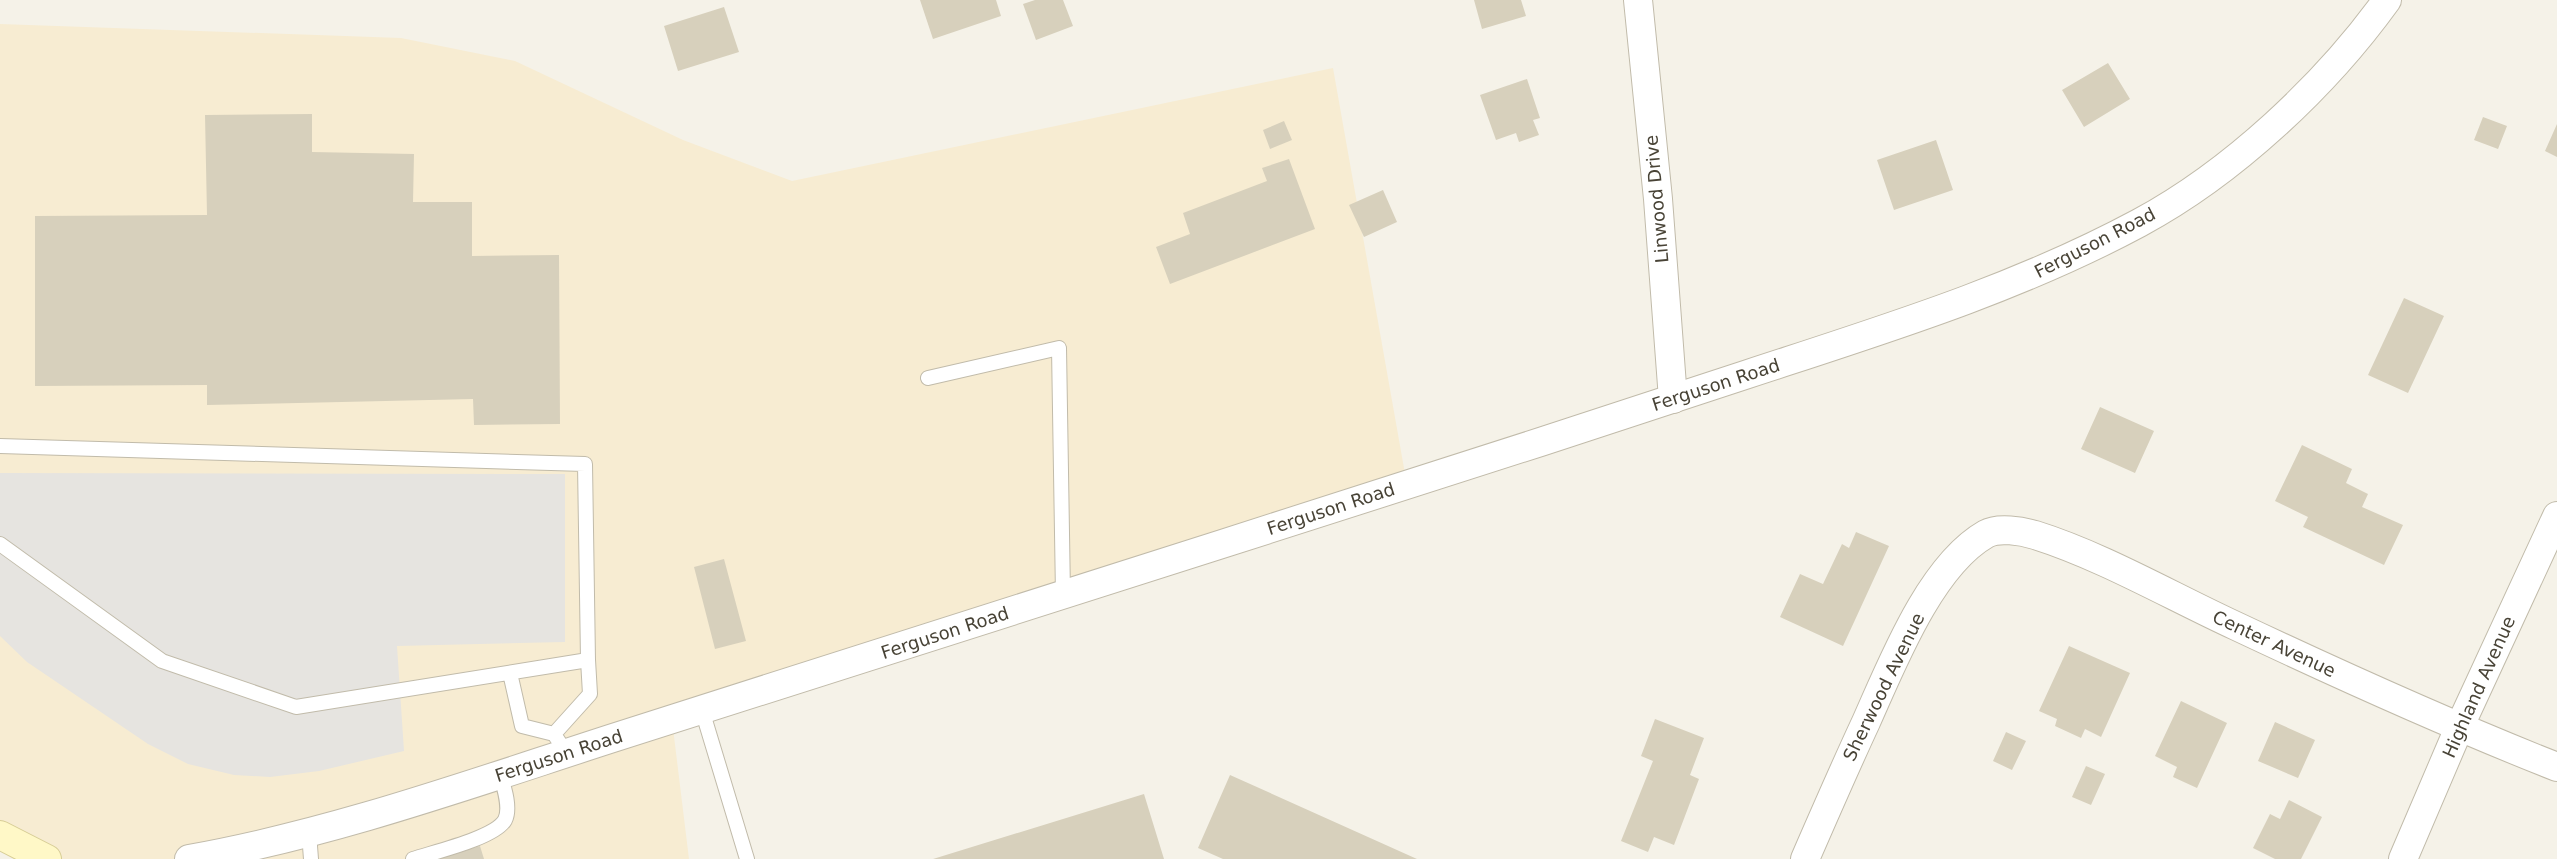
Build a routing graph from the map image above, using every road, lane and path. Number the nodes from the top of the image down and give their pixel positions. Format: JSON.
{"nodes":[{"id":1,"x":1638,"y":0,"type":"edge"},
{"id":2,"x":2387,"y":0,"type":"edge"},
{"id":3,"x":928,"y":378,"type":"dead end"},
{"id":4,"x":1673,"y":399,"type":"junction"},
{"id":5,"x":0,"y":446,"type":"edge"},
{"id":6,"x":2557,"y":516,"type":"edge"},
{"id":7,"x":1989,"y":532,"type":"joint"},
{"id":8,"x":0,"y":544,"type":"edge"},
{"id":9,"x":1063,"y":595,"type":"junction"},
{"id":10,"x":588,"y":660,"type":"junction"},
{"id":11,"x":510,"y":673,"type":"junction"},
{"id":12,"x":702,"y":710,"type":"junction"},
{"id":13,"x":2459,"y":728,"type":"junction"},
{"id":14,"x":560,"y":744,"type":"junction"},
{"id":15,"x":2557,"y":767,"type":"edge"},
{"id":16,"x":500,"y":774,"type":"junction"},
{"id":17,"x":0,"y":834,"type":"edge"},
{"id":18,"x":310,"y":846,"type":"edge"},
{"id":19,"x":47,"y":859,"type":"edge"},
{"id":20,"x":189,"y":859,"type":"edge"},
{"id":21,"x":413,"y":859,"type":"edge"},
{"id":22,"x":746,"y":859,"type":"edge"},
{"id":23,"x":1805,"y":859,"type":"edge"},
{"id":24,"x":2403,"y":859,"type":"edge"}],
"edges":[{"from":1,"to":4,"type":"street","name":"Linwood Drive"},
{"from":2,"to":4,"type":"street","name":"Ferguson Road"},
{"from":3,"to":9,"type":"lane"},
{"from":4,"to":9,"type":"street","name":"Ferguson Road"},
{"from":5,"to":10,"type":"lane"},
{"from":6,"to":13,"type":"street","name":"Highland Avenue"},
{"from":7,"to":13,"type":"street","name":"Center Avenue"},
{"from":7,"to":23,"type":"street","name":"Sherwood Avenue"},
{"from":8,"to":11,"type":"lane"},
{"from":9,"to":12,"type":"street","name":"Ferguson Road"},
{"from":10,"to":11,"type":"lane"},
{"from":10,"to":14,"type":"lane"},
{"from":11,"to":14,"type":"lane"},
{"from":12,"to":14,"type":"street","name":"Ferguson Road"},
{"from":12,"to":22,"type":"lane"},
{"from":13,"to":15,"type":"street","name":"Center Avenue"},
{"from":13,"to":24,"type":"street","name":"Highland Avenue"},
{"from":14,"to":16,"type":"street","name":"Ferguson Road"},
{"from":16,"to":18,"type":"street","name":"Ferguson Road"},
{"from":16,"to":21,"type":"lane"},
{"from":17,"to":19,"type":"main road"},
{"from":18,"to":20,"type":"street","name":"Ferguson Road"}]}
